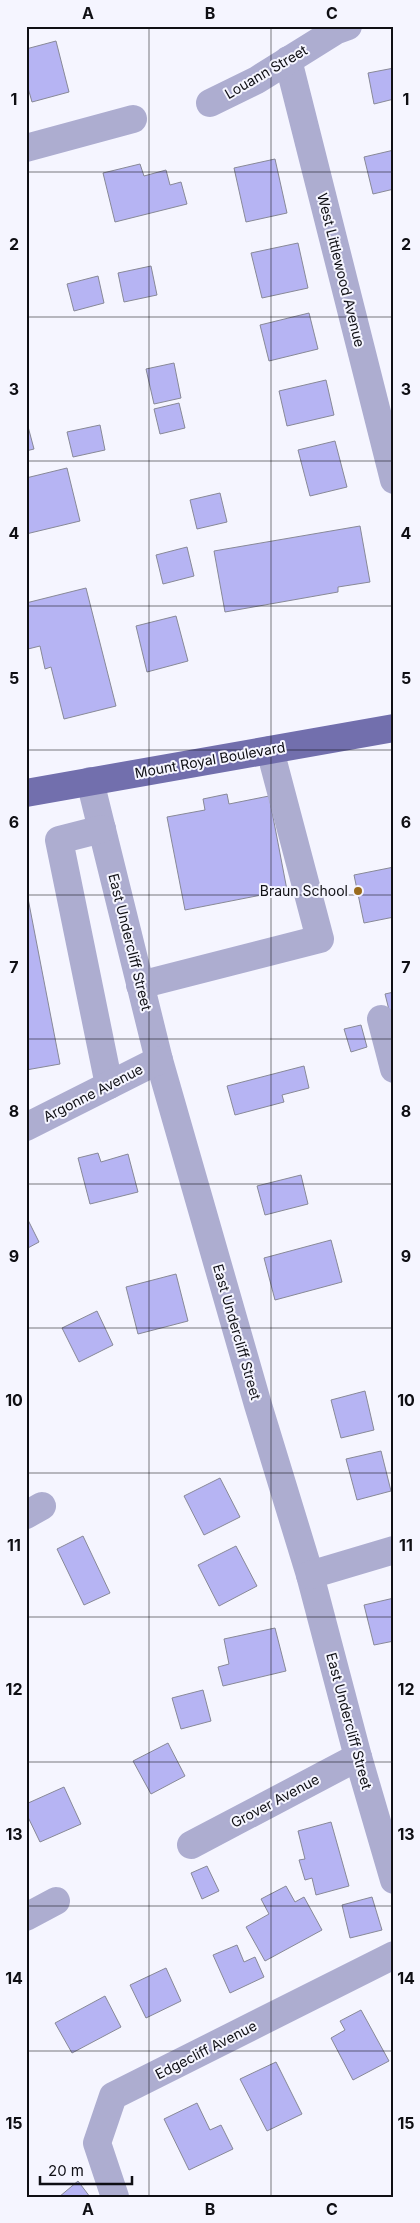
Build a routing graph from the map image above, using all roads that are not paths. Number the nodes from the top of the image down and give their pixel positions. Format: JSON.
{"nodes":[{"id":1,"x":348,"y":26,"type":"edge"},
{"id":2,"x":288,"y":60,"type":"junction"},
{"id":3,"x":210,"y":103,"type":"dead end"},
{"id":4,"x":134,"y":119,"type":"dead end"},
{"id":5,"x":26,"y":148,"type":"edge"},
{"id":6,"x":394,"y":480,"type":"edge"},
{"id":7,"x":394,"y":728,"type":"edge"},
{"id":8,"x":270,"y":750,"type":"junction"},
{"id":9,"x":90,"y":781,"type":"junction"},
{"id":10,"x":26,"y":793,"type":"edge"},
{"id":11,"x":102,"y":829,"type":"junction"},
{"id":12,"x":140,"y":985,"type":"junction"},
{"id":13,"x":381,"y":1019,"type":"dead end"},
{"id":14,"x":159,"y":1060,"type":"junction"},
{"id":15,"x":394,"y":1069,"type":"edge"},
{"id":16,"x":109,"y":1085,"type":"junction"},
{"id":17,"x":26,"y":1127,"type":"edge"},
{"id":18,"x":394,"y":1550,"type":"edge"},
{"id":19,"x":310,"y":1575,"type":"junction"},
{"id":20,"x":358,"y":1757,"type":"junction"},
{"id":21,"x":191,"y":1845,"type":"dead end"},
{"id":22,"x":394,"y":1880,"type":"edge"},
{"id":23,"x":56,"y":1902,"type":"dead end"},
{"id":24,"x":26,"y":1917,"type":"edge"},
{"id":25,"x":394,"y":1956,"type":"edge"},
{"id":26,"x":115,"y":2197,"type":"edge"}],
"edges":[{"from":1,"to":2,"type":"street","name":"Louann Street"},
{"from":2,"to":3,"type":"street","name":"Louann Street"},
{"from":2,"to":6,"type":"street","name":"West Littlewood Avenue"},
{"from":4,"to":5,"type":"street"},
{"from":7,"to":8,"type":"main road","name":"Mount Royal Boulevard"},
{"from":8,"to":9,"type":"main road","name":"Mount Royal Boulevard"},
{"from":8,"to":12,"type":"street"},
{"from":9,"to":10,"type":"main road","name":"Mount Royal Boulevard"},
{"from":9,"to":11,"type":"street","name":"East Undercliff Street"},
{"from":11,"to":12,"type":"street","name":"East Undercliff Street"},
{"from":11,"to":16,"type":"street"},
{"from":12,"to":14,"type":"street","name":"East Undercliff Street"},
{"from":13,"to":15,"type":"street"},
{"from":14,"to":16,"type":"street","name":"Argonne Avenue"},
{"from":14,"to":19,"type":"street","name":"East Undercliff Street"},
{"from":16,"to":17,"type":"street","name":"Argonne Avenue"},
{"from":18,"to":19,"type":"street"},
{"from":19,"to":20,"type":"street","name":"East Undercliff Street"},
{"from":20,"to":21,"type":"street","name":"Grover Avenue"},
{"from":20,"to":22,"type":"street","name":"East Undercliff Street"},
{"from":23,"to":24,"type":"street"},
{"from":25,"to":26,"type":"street","name":"Edgecliff Avenue"}]}
